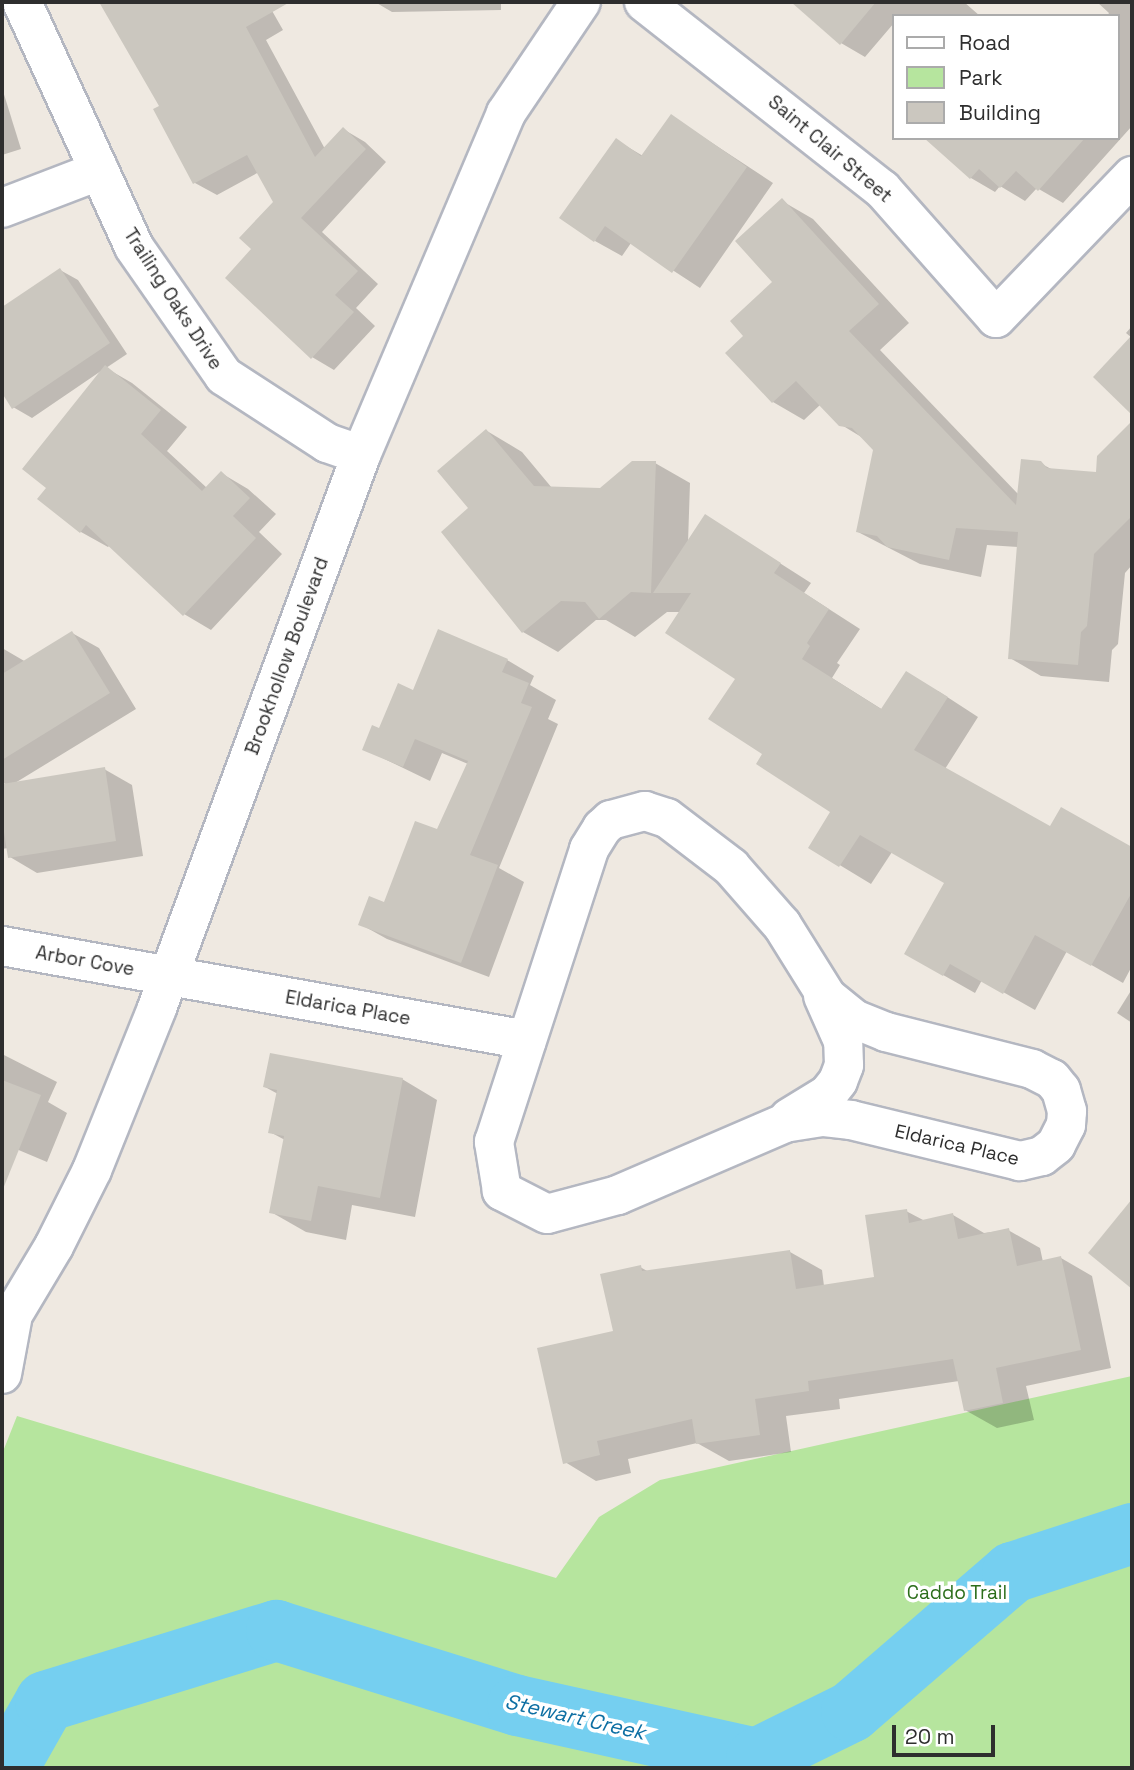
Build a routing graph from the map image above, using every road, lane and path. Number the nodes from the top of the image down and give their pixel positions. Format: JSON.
{"nodes":[{"id":1,"x":22,"y":2,"type":"edge"},
{"id":2,"x":581,"y":2,"type":"edge"},
{"id":3,"x":644,"y":2,"type":"edge"},
{"id":4,"x":99,"y":171,"type":"junction"},
{"id":5,"x":1132,"y":176,"type":"edge"},
{"id":6,"x":2,"y":208,"type":"edge"},
{"id":7,"x":361,"y":455,"type":"junction"},
{"id":8,"x":2,"y":946,"type":"edge"},
{"id":9,"x":811,"y":973,"type":"junction"},
{"id":10,"x":169,"y":976,"type":"junction"},
{"id":11,"x":527,"y":1040,"type":"junction"},
{"id":12,"x":763,"y":1133,"type":"junction"},
{"id":13,"x":7,"y":1326,"type":"edge"},
{"id":14,"x":2,"y":1374,"type":"edge"}],
"edges":[{"from":1,"to":4,"type":"street","name":"Trailing Oaks Drive"},
{"from":2,"to":7,"type":"street","name":"Brookhollow Boulevard"},
{"from":3,"to":5,"type":"street","name":"Saint Clair Street"},
{"from":4,"to":6,"type":"street"},
{"from":4,"to":7,"type":"street","name":"Trailing Oaks Drive"},
{"from":7,"to":10,"type":"street","name":"Brookhollow Boulevard"},
{"from":8,"to":10,"type":"street","name":"Arbor Cove"},
{"from":9,"to":11,"type":"street","name":"Eldarica Place"},
{"from":9,"to":12,"type":"street","name":"Eldarica Place"},
{"from":9,"to":12,"type":"street","name":"Eldarica Place"},
{"from":10,"to":11,"type":"street","name":"Eldarica Place"},
{"from":10,"to":13,"type":"street","name":"Brookhollow Boulevard"},
{"from":11,"to":12,"type":"street","name":"Eldarica Place"},
{"from":13,"to":14,"type":"street","name":"Brookhollow Boulevard"}]}
